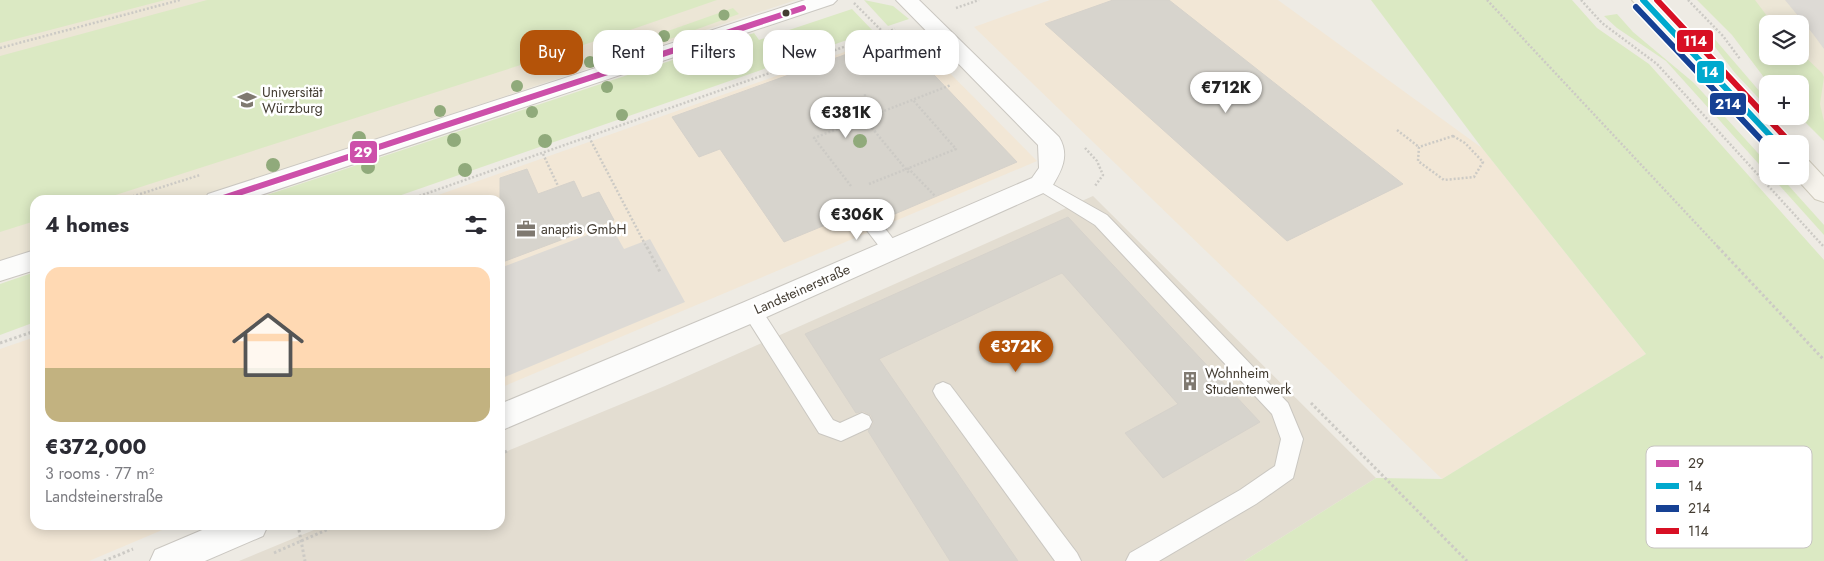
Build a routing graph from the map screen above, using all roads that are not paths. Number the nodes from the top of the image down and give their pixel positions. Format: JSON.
{"nodes":[{"id":1,"x":826,"y":0,"type":"edge"},
{"id":2,"x":907,"y":0,"type":"edge"},
{"id":3,"x":1642,"y":0,"type":"edge"},
{"id":4,"x":1770,"y":135,"type":"edge"},
{"id":5,"x":1809,"y":177,"type":"edge"},
{"id":6,"x":1041,"y":184,"type":"junction"},
{"id":7,"x":1824,"y":193,"type":"edge"},
{"id":8,"x":232,"y":195,"type":"edge"},
{"id":9,"x":861,"y":210,"type":"dead end"},
{"id":10,"x":891,"y":249,"type":"junction"},
{"id":11,"x":30,"y":262,"type":"edge"},
{"id":12,"x":0,"y":271,"type":"edge"},
{"id":13,"x":752,"y":311,"type":"junction"},
{"id":14,"x":943,"y":390,"type":"dead end"},
{"id":15,"x":505,"y":416,"type":"edge"},
{"id":16,"x":862,"y":422,"type":"dead end"},
{"id":17,"x":239,"y":530,"type":"edge"},
{"id":18,"x":167,"y":561,"type":"edge"},
{"id":19,"x":1069,"y":561,"type":"edge"},
{"id":20,"x":1138,"y":561,"type":"edge"}],
"edges":[{"from":1,"to":8,"type":"street"},
{"from":2,"to":6,"type":"street"},
{"from":3,"to":4,"type":"street"},
{"from":5,"to":7,"type":"street"},
{"from":6,"to":10,"type":"street","name":"Landsteinerstraße"},
{"from":6,"to":20,"type":"lane"},
{"from":9,"to":10,"type":"lane"},
{"from":10,"to":13,"type":"street","name":"Landsteinerstraße"},
{"from":11,"to":12,"type":"street"},
{"from":13,"to":15,"type":"street","name":"Landsteinerstraße"},
{"from":13,"to":16,"type":"lane"},
{"from":14,"to":19,"type":"lane"},
{"from":17,"to":18,"type":"street"}]}
